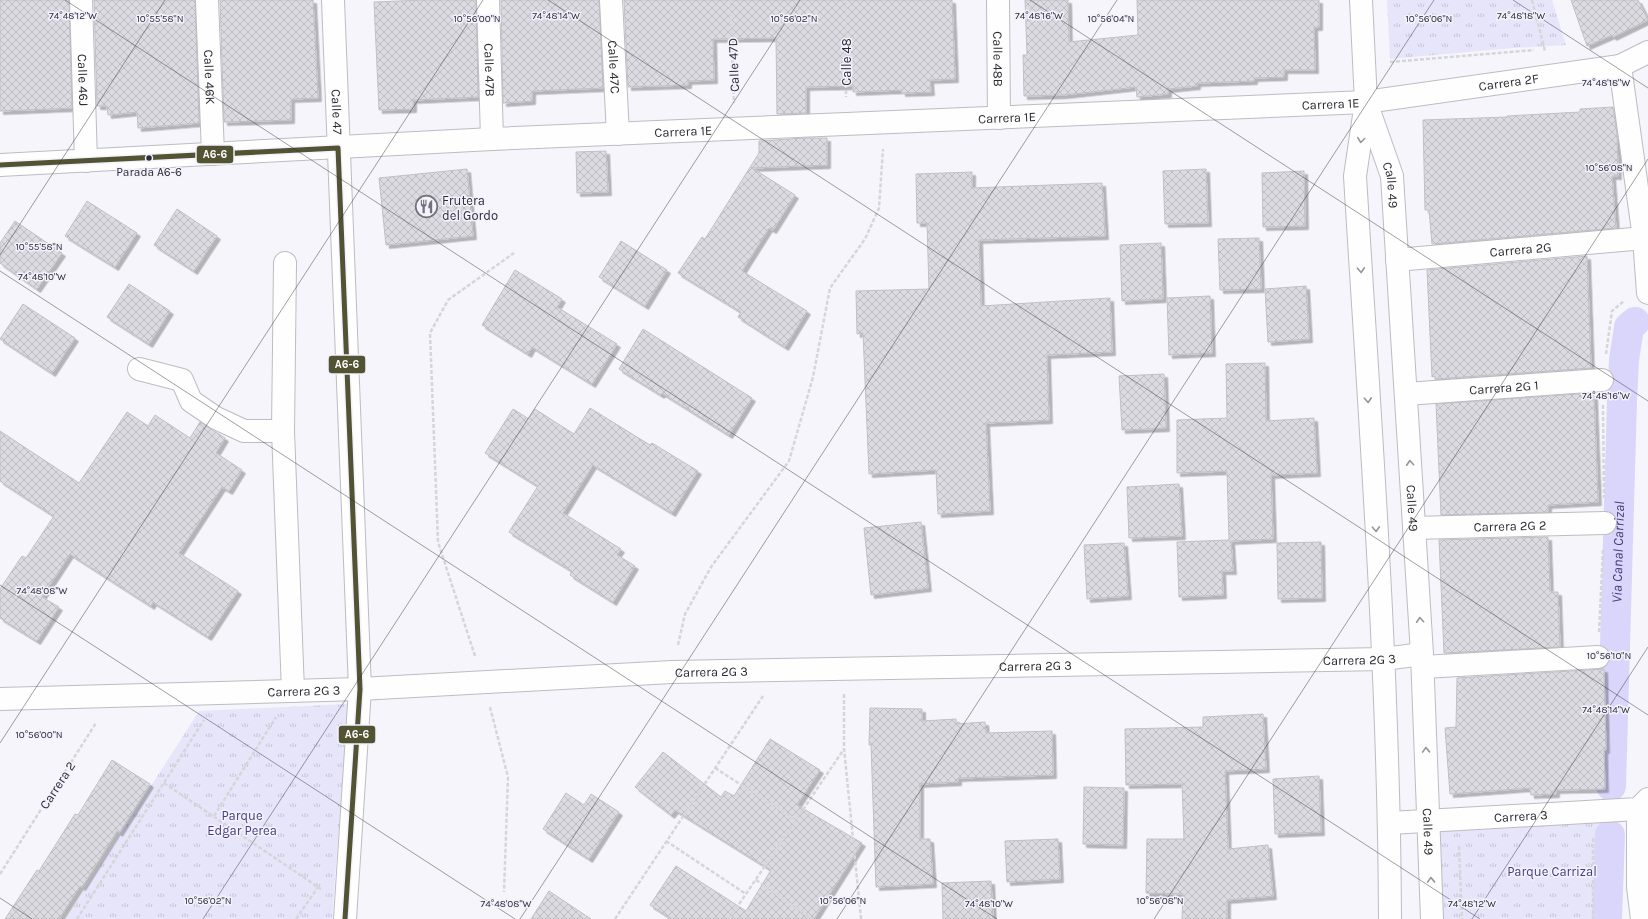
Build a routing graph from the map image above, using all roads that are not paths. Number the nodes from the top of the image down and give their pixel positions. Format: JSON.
{"nodes":[{"id":1,"x":81,"y":0,"type":"edge"},
{"id":2,"x":207,"y":0,"type":"edge"},
{"id":3,"x":333,"y":0,"type":"edge"},
{"id":4,"x":488,"y":0,"type":"edge"},
{"id":5,"x":611,"y":0,"type":"edge"},
{"id":6,"x":998,"y":0,"type":"edge"},
{"id":7,"x":1361,"y":0,"type":"edge"},
{"id":8,"x":1648,"y":52,"type":"edge"},
{"id":9,"x":1620,"y":66,"type":"junction"},
{"id":10,"x":1366,"y":102,"type":"junction"},
{"id":11,"x":999,"y":118,"type":"junction"},
{"id":12,"x":618,"y":134,"type":"junction"},
{"id":13,"x":492,"y":139,"type":"junction"},
{"id":14,"x":338,"y":148,"type":"junction"},
{"id":15,"x":213,"y":154,"type":"junction"},
{"id":16,"x":86,"y":160,"type":"junction"},
{"id":17,"x":0,"y":165,"type":"edge"},
{"id":18,"x":1644,"y":238,"type":"junction"},
{"id":19,"x":1397,"y":260,"type":"junction"},
{"id":20,"x":285,"y":263,"type":"dead end"},
{"id":21,"x":1648,"y":285,"type":"edge"},
{"id":22,"x":139,"y":369,"type":"dead end"},
{"id":23,"x":1602,"y":380,"type":"road end"},
{"id":24,"x":1406,"y":394,"type":"junction"},
{"id":25,"x":283,"y":430,"type":"junction"},
{"id":26,"x":1605,"y":523,"type":"road end"},
{"id":27,"x":1414,"y":528,"type":"junction"},
{"id":28,"x":1598,"y":657,"type":"road end"},
{"id":29,"x":1384,"y":659,"type":"junction"},
{"id":30,"x":1423,"y":661,"type":"junction"},
{"id":31,"x":360,"y":689,"type":"junction"},
{"id":32,"x":293,"y":691,"type":"junction"},
{"id":33,"x":0,"y":699,"type":"edge"},
{"id":34,"x":1643,"y":804,"type":"edge"},
{"id":35,"x":1429,"y":820,"type":"junction"},
{"id":36,"x":1390,"y":823,"type":"junction"},
{"id":37,"x":345,"y":912,"type":"edge"},
{"id":38,"x":1390,"y":919,"type":"edge"},
{"id":39,"x":1432,"y":919,"type":"edge"},
{"id":40,"x":1642,"y":919,"type":"edge"}],
"edges":[{"from":1,"to":16,"type":"street","name":"Calle 46J"},
{"from":2,"to":15,"type":"street","name":"Calle 46K"},
{"from":3,"to":14,"type":"street","name":"Calle 47"},
{"from":4,"to":13,"type":"street","name":"Calle 47B"},
{"from":5,"to":12,"type":"street","name":"Calle 47C"},
{"from":6,"to":11,"type":"street","name":"Calle 48B"},
{"from":7,"to":10,"type":"street","name":"Calle 49"},
{"from":8,"to":9,"type":"street","name":"Carrera 2F"},
{"from":9,"to":10,"type":"street","name":"Carrera 2F"},
{"from":9,"to":18,"type":"street"},
{"from":10,"to":11,"type":"street","name":"Carrera 1E"},
{"from":10,"to":19,"type":"street","name":"Calle 49"},
{"from":10,"to":29,"type":"street","name":"Calle 49","one_way":true},
{"from":11,"to":12,"type":"street","name":"Carrera 1E"},
{"from":12,"to":13,"type":"street","name":"Carrera 1E"},
{"from":13,"to":14,"type":"street","name":"Carrera 1E"},
{"from":14,"to":15,"type":"street","name":"Carrera 1E"},
{"from":14,"to":31,"type":"street","name":"Calle 47"},
{"from":15,"to":16,"type":"street","name":"Carrera 1E"},
{"from":16,"to":17,"type":"street","name":"Carrera 1E"},
{"from":18,"to":19,"type":"street","name":"Carrera 2G"},
{"from":18,"to":21,"type":"street"},
{"from":19,"to":24,"type":"street","name":"Calle 49"},
{"from":20,"to":25,"type":"street"},
{"from":22,"to":25,"type":"street"},
{"from":23,"to":24,"type":"street","name":"Carrera 2G 1"},
{"from":27,"to":24,"type":"street","name":"Calle 49","one_way":true},
{"from":25,"to":32,"type":"street"},
{"from":26,"to":27,"type":"street","name":"Carrera 2G 2"},
{"from":30,"to":27,"type":"street","name":"Calle 49","one_way":true},
{"from":28,"to":30,"type":"street","name":"Carrera 2G 3"},
{"from":29,"to":30,"type":"street","name":"Carrera 2G 3"},
{"from":29,"to":31,"type":"street","name":"Carrera 2G 3"},
{"from":29,"to":36,"type":"street","name":"Calle 49"},
{"from":35,"to":30,"type":"street","name":"Calle 49","one_way":true},
{"from":31,"to":32,"type":"street","name":"Carrera 2G 3"},
{"from":31,"to":37,"type":"street","name":"Calle 47"},
{"from":32,"to":33,"type":"street","name":"Carrera 2G 3"},
{"from":34,"to":35,"type":"street","name":"Carrera 3"},
{"from":34,"to":40,"type":"street"},
{"from":35,"to":36,"type":"street","name":"Carrera 3"},
{"from":39,"to":35,"type":"street","name":"Calle 49","one_way":true},
{"from":36,"to":38,"type":"street","name":"Calle 49"}]}
